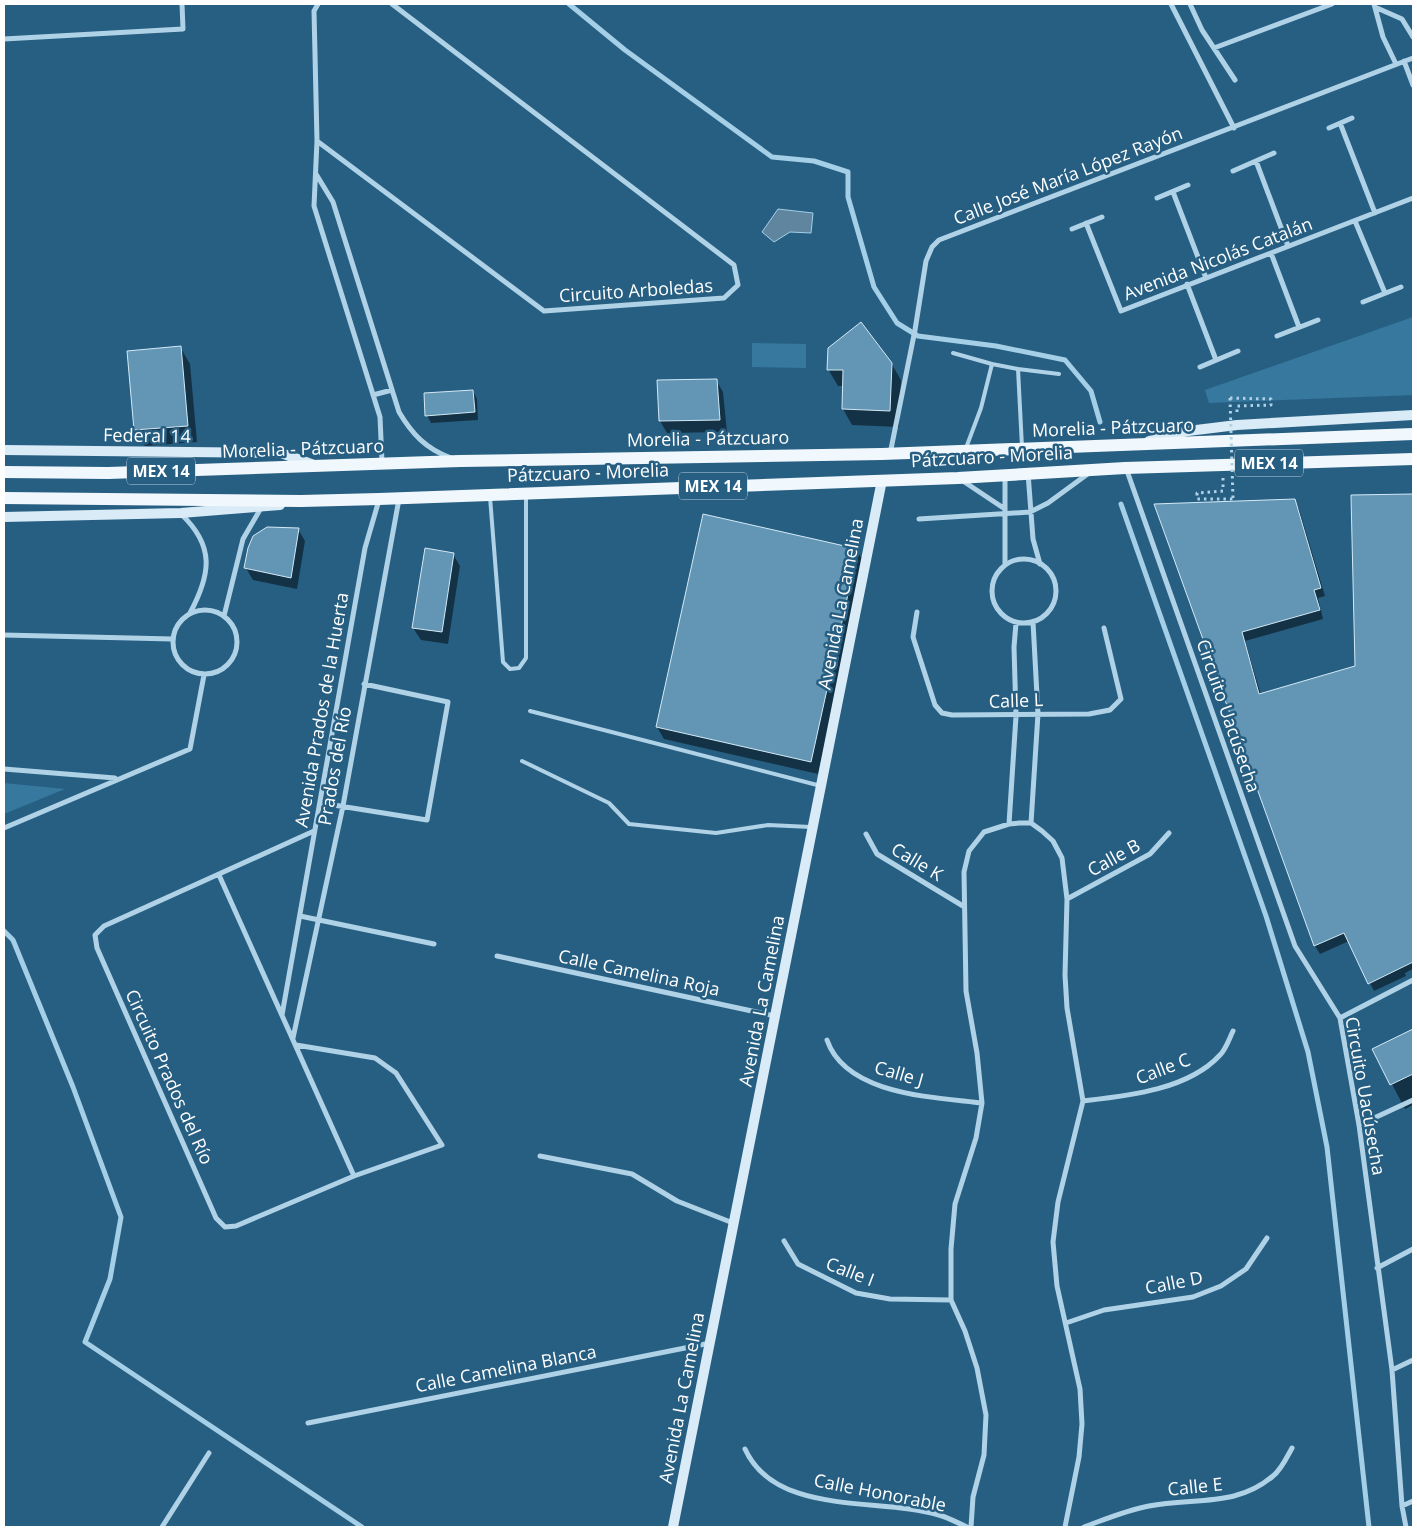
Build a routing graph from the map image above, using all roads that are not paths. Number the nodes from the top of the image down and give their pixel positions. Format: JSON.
{"nodes":[{"id":1,"x":182,"y":4,"type":"edge"},
{"id":2,"x":318,"y":4,"type":"edge"},
{"id":3,"x":392,"y":4,"type":"edge"},
{"id":4,"x":1171,"y":4,"type":"edge"},
{"id":5,"x":1190,"y":4,"type":"edge"},
{"id":6,"x":1332,"y":4,"type":"edge"},
{"id":7,"x":1375,"y":6,"type":"edge"},
{"id":8,"x":1413,"y":37,"type":"edge"},
{"id":9,"x":4,"y":39,"type":"edge"},
{"id":10,"x":1214,"y":48,"type":"junction"},
{"id":11,"x":1413,"y":58,"type":"edge"},
{"id":12,"x":1404,"y":61,"type":"junction"},
{"id":13,"x":1396,"y":64,"type":"junction"},
{"id":14,"x":1235,"y":80,"type":"dead end"},
{"id":15,"x":1413,"y":85,"type":"edge"},
{"id":16,"x":1352,"y":118,"type":"dead end"},
{"id":17,"x":1340,"y":123,"type":"junction"},
{"id":18,"x":1234,"y":128,"type":"junction"},
{"id":19,"x":1329,"y":128,"type":"dead end"},
{"id":20,"x":317,"y":141,"type":"junction"},
{"id":21,"x":1274,"y":154,"type":"dead end"},
{"id":22,"x":1256,"y":161,"type":"junction"},
{"id":23,"x":1234,"y":171,"type":"dead end"},
{"id":24,"x":316,"y":174,"type":"junction"},
{"id":25,"x":1188,"y":185,"type":"dead end"},
{"id":26,"x":1173,"y":192,"type":"junction"},
{"id":27,"x":1156,"y":198,"type":"dead end"},
{"id":28,"x":1413,"y":198,"type":"edge"},
{"id":29,"x":1375,"y":213,"type":"junction"},
{"id":30,"x":1102,"y":217,"type":"dead end"},
{"id":31,"x":1355,"y":221,"type":"junction"},
{"id":32,"x":1086,"y":223,"type":"junction"},
{"id":33,"x":1072,"y":229,"type":"dead end"},
{"id":34,"x":1288,"y":246,"type":"junction"},
{"id":35,"x":1270,"y":253,"type":"junction"},
{"id":36,"x":1206,"y":278,"type":"junction"},
{"id":37,"x":1187,"y":284,"type":"junction"},
{"id":38,"x":1400,"y":287,"type":"dead end"},
{"id":39,"x":1385,"y":293,"type":"junction"},
{"id":40,"x":1363,"y":302,"type":"dead end"},
{"id":41,"x":1318,"y":320,"type":"dead end"},
{"id":42,"x":1299,"y":327,"type":"junction"},
{"id":43,"x":1277,"y":336,"type":"dead end"},
{"id":44,"x":1238,"y":351,"type":"dead end"},
{"id":45,"x":953,"y":353,"type":"dead end"},
{"id":46,"x":1216,"y":360,"type":"junction"},
{"id":47,"x":992,"y":364,"type":"junction"},
{"id":48,"x":1200,"y":366,"type":"dead end"},
{"id":49,"x":1018,"y":370,"type":"junction"},
{"id":50,"x":1059,"y":374,"type":"dead end"},
{"id":51,"x":392,"y":390,"type":"junction"},
{"id":52,"x":373,"y":395,"type":"junction"},
{"id":53,"x":1413,"y":415,"type":"edge"},
{"id":54,"x":1413,"y":434,"type":"edge"},
{"id":55,"x":1137,"y":445,"type":"junction"},
{"id":56,"x":1022,"y":449,"type":"junction"},
{"id":57,"x":4,"y":450,"type":"edge"},
{"id":58,"x":966,"y":451,"type":"junction"},
{"id":59,"x":890,"y":454,"type":"junction"},
{"id":60,"x":1413,"y":458,"type":"edge"},
{"id":61,"x":460,"y":461,"type":"junction"},
{"id":62,"x":382,"y":464,"type":"junction"},
{"id":63,"x":318,"y":466,"type":"junction"},
{"id":64,"x":1125,"y":468,"type":"junction"},
{"id":65,"x":1095,"y":469,"type":"junction"},
{"id":66,"x":4,"y":472,"type":"edge"},
{"id":67,"x":1028,"y":473,"type":"junction"},
{"id":68,"x":1005,"y":475,"type":"junction"},
{"id":69,"x":958,"y":478,"type":"junction"},
{"id":70,"x":882,"y":480,"type":"junction"},
{"id":71,"x":526,"y":493,"type":"junction"},
{"id":72,"x":489,"y":495,"type":"junction"},
{"id":73,"x":4,"y":498,"type":"edge"},
{"id":74,"x":399,"y":498,"type":"junction"},
{"id":75,"x":379,"y":499,"type":"junction"},
{"id":76,"x":301,"y":501,"type":"junction"},
{"id":77,"x":261,"y":508,"type":"junction"},
{"id":78,"x":1006,"y":512,"type":"junction"},
{"id":79,"x":1030,"y":512,"type":"junction"},
{"id":80,"x":181,"y":514,"type":"junction"},
{"id":81,"x":4,"y":517,"type":"edge"},
{"id":82,"x":919,"y":519,"type":"dead end"},
{"id":83,"x":1040,"y":564,"type":"junction"},
{"id":84,"x":1006,"y":565,"type":"junction"},
{"id":85,"x":917,"y":612,"type":"dead end"},
{"id":86,"x":190,"y":613,"type":"junction"},
{"id":87,"x":224,"y":616,"type":"junction"},
{"id":88,"x":1033,"y":622,"type":"junction"},
{"id":89,"x":1016,"y":623,"type":"junction"},
{"id":90,"x":1104,"y":628,"type":"dead end"},
{"id":91,"x":4,"y":635,"type":"edge"},
{"id":92,"x":172,"y":639,"type":"junction"},
{"id":93,"x":204,"y":675,"type":"junction"},
{"id":94,"x":364,"y":684,"type":"junction"},
{"id":95,"x":530,"y":712,"type":"dead end"},
{"id":96,"x":1038,"y":714,"type":"junction"},
{"id":97,"x":1016,"y":716,"type":"junction"},
{"id":98,"x":522,"y":761,"type":"dead end"},
{"id":99,"x":4,"y":770,"type":"edge"},
{"id":100,"x":117,"y":779,"type":"junction"},
{"id":101,"x":821,"y":786,"type":"junction"},
{"id":102,"x":321,"y":803,"type":"junction"},
{"id":103,"x":342,"y":806,"type":"junction"},
{"id":104,"x":1031,"y":823,"type":"junction"},
{"id":105,"x":1009,"y":824,"type":"junction"},
{"id":106,"x":4,"y":828,"type":"edge"},
{"id":107,"x":813,"y":828,"type":"junction"},
{"id":108,"x":314,"y":831,"type":"junction"},
{"id":109,"x":866,"y":834,"type":"dead end"},
{"id":110,"x":1168,"y":834,"type":"dead end"},
{"id":111,"x":219,"y":875,"type":"junction"},
{"id":112,"x":1067,"y":899,"type":"junction"},
{"id":113,"x":963,"y":906,"type":"junction"},
{"id":114,"x":300,"y":916,"type":"junction"},
{"id":115,"x":319,"y":920,"type":"junction"},
{"id":116,"x":434,"y":944,"type":"dead end"},
{"id":117,"x":497,"y":956,"type":"dead end"},
{"id":118,"x":1413,"y":980,"type":"edge"},
{"id":119,"x":282,"y":1015,"type":"junction"},
{"id":120,"x":775,"y":1016,"type":"junction"},
{"id":121,"x":1340,"y":1018,"type":"junction"},
{"id":122,"x":1233,"y":1031,"type":"dead end"},
{"id":123,"x":293,"y":1038,"type":"junction"},
{"id":124,"x":826,"y":1040,"type":"dead end"},
{"id":125,"x":296,"y":1045,"type":"junction"},
{"id":126,"x":1413,"y":1100,"type":"edge"},
{"id":127,"x":1083,"y":1101,"type":"junction"},
{"id":128,"x":982,"y":1103,"type":"junction"},
{"id":129,"x":1359,"y":1125,"type":"junction"},
{"id":130,"x":540,"y":1156,"type":"dead end"},
{"id":131,"x":354,"y":1176,"type":"junction"},
{"id":132,"x":734,"y":1224,"type":"junction"},
{"id":133,"x":1267,"y":1238,"type":"dead end"},
{"id":134,"x":784,"y":1241,"type":"dead end"},
{"id":135,"x":1413,"y":1250,"type":"edge"},
{"id":136,"x":1377,"y":1268,"type":"junction"},
{"id":137,"x":951,"y":1300,"type":"junction"},
{"id":138,"x":1066,"y":1323,"type":"junction"},
{"id":139,"x":710,"y":1343,"type":"junction"},
{"id":140,"x":1413,"y":1360,"type":"edge"},
{"id":141,"x":1392,"y":1370,"type":"junction"},
{"id":142,"x":308,"y":1422,"type":"dead end"},
{"id":143,"x":745,"y":1448,"type":"dead end"},
{"id":144,"x":1292,"y":1448,"type":"dead end"},
{"id":145,"x":209,"y":1453,"type":"dead end"},
{"id":146,"x":1413,"y":1501,"type":"edge"},
{"id":147,"x":1402,"y":1506,"type":"junction"},
{"id":148,"x":162,"y":1527,"type":"edge"},
{"id":149,"x":673,"y":1527,"type":"edge"},
{"id":150,"x":967,"y":1527,"type":"edge"},
{"id":151,"x":971,"y":1527,"type":"edge"},
{"id":152,"x":1065,"y":1527,"type":"edge"},
{"id":153,"x":1084,"y":1527,"type":"edge"},
{"id":154,"x":1406,"y":1527,"type":"edge"}],
"edges":[{"from":1,"to":9,"type":"street"},
{"from":2,"to":20,"type":"street"},
{"from":3,"to":20,"type":"street","name":"Circuito Arboledas"},
{"from":4,"to":18,"type":"street"},
{"from":5,"to":10,"type":"street"},
{"from":6,"to":10,"type":"street"},
{"from":7,"to":8,"type":"street"},
{"from":7,"to":13,"type":"street"},
{"from":10,"to":14,"type":"street"},
{"from":11,"to":12,"type":"street","name":"Calle José María López Rayón"},
{"from":12,"to":13,"type":"street","name":"Calle José María López Rayón"},
{"from":12,"to":15,"type":"street"},
{"from":13,"to":18,"type":"street","name":"Calle José María López Rayón"},
{"from":16,"to":17,"type":"street"},
{"from":17,"to":19,"type":"street"},
{"from":17,"to":29,"type":"street"},
{"from":18,"to":59,"type":"street","name":"Calle José María López Rayón"},
{"from":20,"to":24,"type":"street"},
{"from":21,"to":22,"type":"street"},
{"from":22,"to":23,"type":"street"},
{"from":22,"to":34,"type":"street"},
{"from":24,"to":51,"type":"street"},
{"from":24,"to":52,"type":"street"},
{"from":25,"to":26,"type":"street"},
{"from":26,"to":27,"type":"street"},
{"from":26,"to":36,"type":"street"},
{"from":28,"to":29,"type":"street","name":"Avenida Nicolás Catalán"},
{"from":29,"to":31,"type":"street","name":"Avenida Nicolás Catalán"},
{"from":30,"to":32,"type":"street"},
{"from":31,"to":34,"type":"street","name":"Avenida Nicolás Catalán"},
{"from":31,"to":39,"type":"street"},
{"from":32,"to":33,"type":"street"},
{"from":32,"to":37,"type":"street","name":"Avenida Nicolás Catalán"},
{"from":34,"to":35,"type":"street","name":"Avenida Nicolás Catalán"},
{"from":35,"to":36,"type":"street","name":"Avenida Nicolás Catalán"},
{"from":35,"to":42,"type":"street"},
{"from":36,"to":37,"type":"street","name":"Avenida Nicolás Catalán"},
{"from":37,"to":46,"type":"street"},
{"from":38,"to":39,"type":"street"},
{"from":39,"to":40,"type":"street"},
{"from":41,"to":42,"type":"street"},
{"from":42,"to":43,"type":"street"},
{"from":44,"to":46,"type":"street"},
{"from":45,"to":47,"type":"lane"},
{"from":46,"to":48,"type":"street"},
{"from":47,"to":49,"type":"lane"},
{"from":47,"to":58,"type":"lane"},
{"from":49,"to":50,"type":"lane"},
{"from":49,"to":56,"type":"lane"},
{"from":51,"to":52,"type":"street"},
{"from":51,"to":61,"type":"street"},
{"from":52,"to":62,"type":"street"},
{"from":53,"to":55,"type":"street"},
{"from":54,"to":55,"type":"main road","name":"Morelia - Pátzcuaro"},
{"from":55,"to":56,"type":"main road","name":"Morelia - Pátzcuaro","number":"MEX 14"},
{"from":56,"to":58,"type":"main road","name":"Morelia - Pátzcuaro","number":"MEX 14"},
{"from":57,"to":63,"type":"street","name":"Federal 14"},
{"from":58,"to":59,"type":"main road","name":"Morelia - Pátzcuaro","number":"MEX 14"},
{"from":59,"to":61,"type":"main road","name":"Morelia - Pátzcuaro","number":"MEX 14"},
{"from":60,"to":64,"type":"main road","name":"Pátzcuaro - Morelia","number":"MEX 14"},
{"from":61,"to":62,"type":"main road","name":"Morelia - Pátzcuaro","number":"MEX 14"},
{"from":62,"to":63,"type":"main road","name":"Morelia - Pátzcuaro","number":"MEX 14"},
{"from":63,"to":66,"type":"main road","name":"Morelia - Pátzcuaro","number":"MEX 14"},
{"from":64,"to":65,"type":"main road","name":"Pátzcuaro - Morelia","number":"MEX 14"},
{"from":64,"to":121,"type":"street","name":"Circuito Uacúsecha"},
{"from":65,"to":67,"type":"main road","name":"Pátzcuaro - Morelia","number":"MEX 14"},
{"from":65,"to":79,"type":"street"},
{"from":67,"to":68,"type":"main road","name":"Pátzcuaro - Morelia","number":"MEX 14"},
{"from":67,"to":79,"type":"street"},
{"from":68,"to":69,"type":"main road","name":"Pátzcuaro - Morelia","number":"MEX 14"},
{"from":68,"to":78,"type":"street"},
{"from":69,"to":70,"type":"main road","name":"Pátzcuaro - Morelia","number":"MEX 14"},
{"from":69,"to":78,"type":"street"},
{"from":70,"to":71,"type":"main road","name":"Pátzcuaro - Morelia","number":"MEX 14"},
{"from":70,"to":101,"type":"street","name":"Avenida La Camelina"},
{"from":71,"to":72,"type":"main road","name":"Pátzcuaro - Morelia","number":"MEX 14"},
{"from":71,"to":72,"type":"lane"},
{"from":72,"to":74,"type":"main road","name":"Pátzcuaro - Morelia","number":"MEX 14"},
{"from":73,"to":76,"type":"main road","name":"Pátzcuaro - Morelia","number":"MEX 14"},
{"from":74,"to":75,"type":"main road","name":"Pátzcuaro - Morelia","number":"MEX 14"},
{"from":74,"to":94,"type":"street","name":"Prados del Río"},
{"from":75,"to":76,"type":"main road","name":"Pátzcuaro - Morelia","number":"MEX 14"},
{"from":75,"to":102,"type":"street","name":"Avenida Prados de la Huerta"},
{"from":76,"to":77,"type":"street"},
{"from":77,"to":80,"type":"street"},
{"from":77,"to":87,"type":"street"},
{"from":78,"to":79,"type":"street"},
{"from":78,"to":82,"type":"street"},
{"from":78,"to":84,"type":"street"},
{"from":79,"to":83,"type":"street"},
{"from":80,"to":81,"type":"street"},
{"from":80,"to":86,"type":"street"},
{"from":83,"to":84,"type":"street"},
{"from":83,"to":88,"type":"street"},
{"from":84,"to":89,"type":"street"},
{"from":85,"to":97,"type":"street","name":"Calle L"},
{"from":86,"to":87,"type":"street"},
{"from":86,"to":92,"type":"street"},
{"from":87,"to":93,"type":"street"},
{"from":88,"to":89,"type":"street"},
{"from":88,"to":96,"type":"street"},
{"from":89,"to":97,"type":"street"},
{"from":90,"to":96,"type":"street","name":"Calle L"},
{"from":91,"to":92,"type":"street"},
{"from":92,"to":93,"type":"street"},
{"from":93,"to":100,"type":"street"},
{"from":94,"to":103,"type":"street","name":"Prados del Río"},
{"from":94,"to":103,"type":"street"},
{"from":95,"to":101,"type":"lane"},
{"from":96,"to":97,"type":"street","name":"Calle L"},
{"from":96,"to":104,"type":"street"},
{"from":97,"to":105,"type":"street"},
{"from":98,"to":107,"type":"lane"},
{"from":99,"to":100,"type":"street"},
{"from":100,"to":106,"type":"street"},
{"from":101,"to":107,"type":"street","name":"Avenida La Camelina"},
{"from":102,"to":103,"type":"street"},
{"from":102,"to":108,"type":"street","name":"Avenida Prados de la Huerta"},
{"from":103,"to":115,"type":"street","name":"Prados del Río"},
{"from":104,"to":105,"type":"street"},
{"from":104,"to":112,"type":"street"},
{"from":105,"to":113,"type":"street"},
{"from":107,"to":120,"type":"street","name":"Avenida La Camelina"},
{"from":108,"to":111,"type":"street","name":"Circuito Prados del Río"},
{"from":108,"to":114,"type":"street","name":"Avenida Prados de la Huerta"},
{"from":109,"to":113,"type":"street","name":"Calle K"},
{"from":110,"to":112,"type":"street","name":"Calle B"},
{"from":111,"to":119,"type":"street"},
{"from":111,"to":131,"type":"street","name":"Circuito Prados del Río"},
{"from":112,"to":127,"type":"street"},
{"from":113,"to":128,"type":"street"},
{"from":114,"to":115,"type":"street"},
{"from":114,"to":119,"type":"street","name":"Avenida Prados de la Huerta"},
{"from":115,"to":116,"type":"street"},
{"from":115,"to":123,"type":"street","name":"Prados del Río"},
{"from":117,"to":120,"type":"street","name":"Calle Camelina Roja"},
{"from":118,"to":121,"type":"street"},
{"from":119,"to":123,"type":"street"},
{"from":120,"to":132,"type":"street","name":"Avenida La Camelina"},
{"from":121,"to":129,"type":"street","name":"Circuito Uacúsecha"},
{"from":122,"to":127,"type":"street","name":"Calle C"},
{"from":123,"to":125,"type":"street"},
{"from":124,"to":128,"type":"street","name":"Calle J"},
{"from":125,"to":131,"type":"street"},
{"from":125,"to":131,"type":"street","name":"Circuito Prados del Río"},
{"from":126,"to":129,"type":"street"},
{"from":127,"to":138,"type":"street"},
{"from":128,"to":137,"type":"street"},
{"from":129,"to":136,"type":"street","name":"Circuito Uacúsecha"},
{"from":130,"to":132,"type":"street"},
{"from":132,"to":139,"type":"street","name":"Avenida La Camelina"},
{"from":133,"to":138,"type":"street","name":"Calle D"},
{"from":134,"to":137,"type":"street","name":"Calle I"},
{"from":135,"to":136,"type":"street"},
{"from":136,"to":141,"type":"street","name":"Circuito Uacúsecha"},
{"from":137,"to":151,"type":"street"},
{"from":138,"to":152,"type":"street"},
{"from":139,"to":142,"type":"street","name":"Calle Camelina Blanca"},
{"from":139,"to":149,"type":"street","name":"Avenida La Camelina"},
{"from":140,"to":141,"type":"street"},
{"from":141,"to":147,"type":"street","name":"Circuito Uacúsecha"},
{"from":143,"to":150,"type":"street","name":"Calle Honorable"},
{"from":144,"to":153,"type":"street","name":"Calle E"},
{"from":145,"to":148,"type":"street"},
{"from":146,"to":147,"type":"street"},
{"from":147,"to":154,"type":"street","name":"Circuito Uacúsecha"}]}
